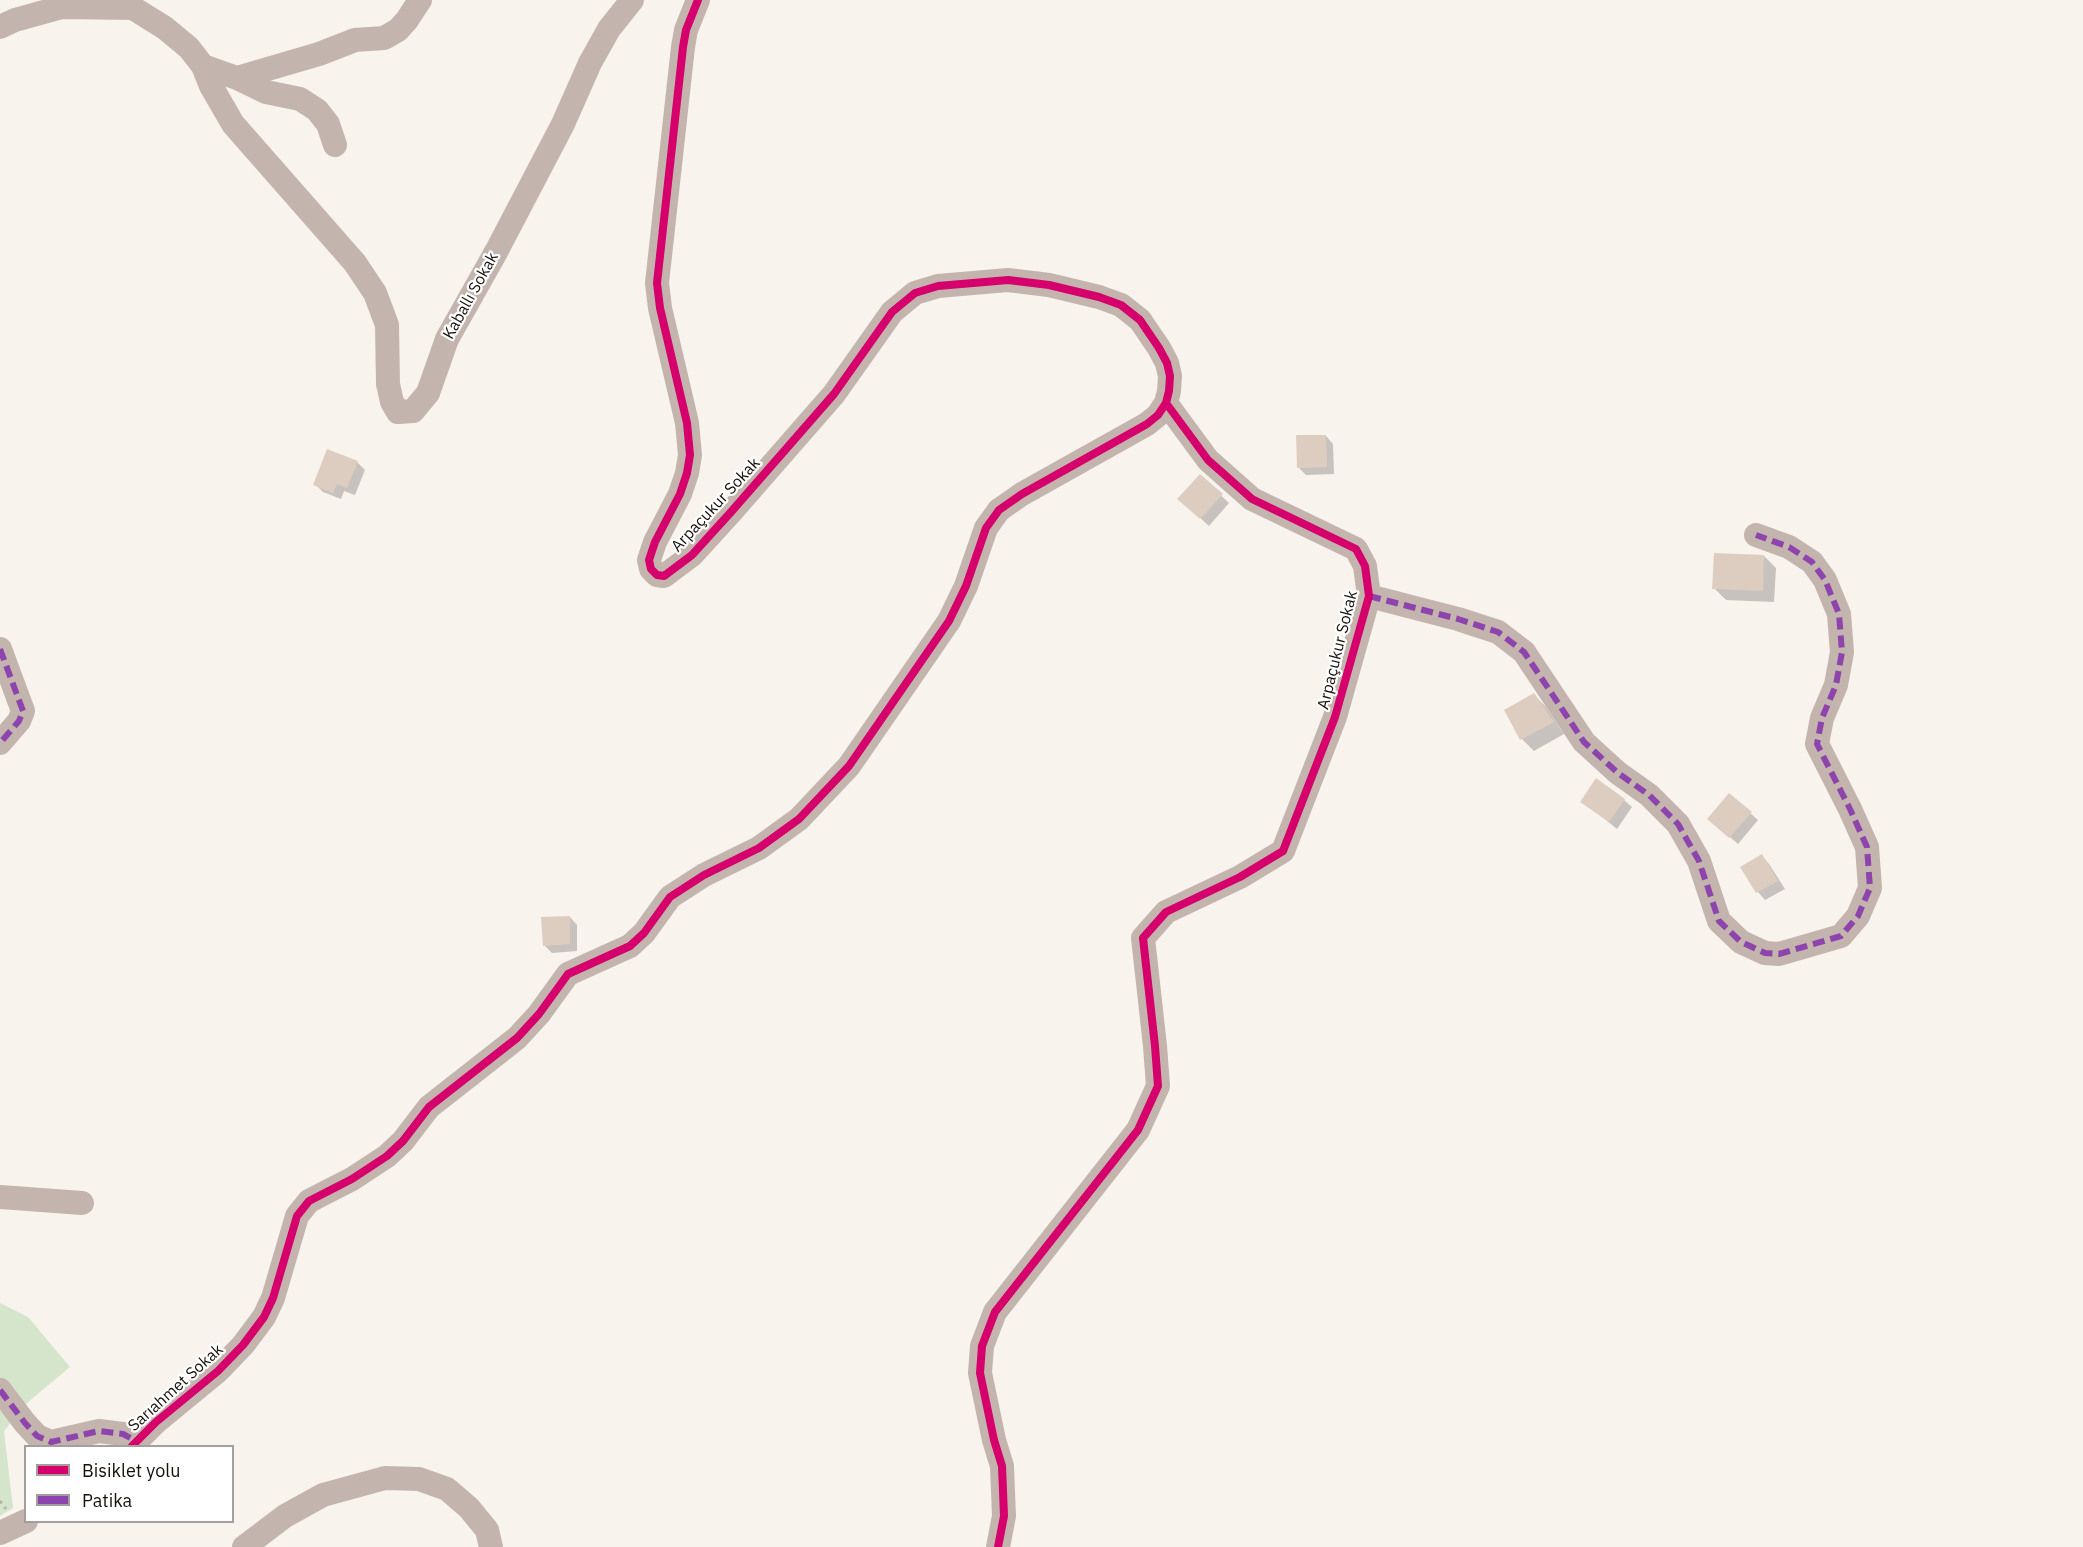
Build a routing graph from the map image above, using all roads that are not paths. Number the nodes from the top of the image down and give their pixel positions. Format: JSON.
{"nodes":[{"id":1,"x":420,"y":0,"type":"edge"},
{"id":2,"x":632,"y":0,"type":"edge"},
{"id":3,"x":698,"y":0,"type":"edge"},
{"id":4,"x":0,"y":27,"type":"edge"},
{"id":5,"x":203,"y":66,"type":"junction"},
{"id":6,"x":237,"y":78,"type":"junction"},
{"id":7,"x":335,"y":145,"type":"dead end"},
{"id":8,"x":1166,"y":403,"type":"junction"},
{"id":9,"x":1756,"y":535,"type":"dead end"},
{"id":10,"x":1369,"y":596,"type":"junction"},
{"id":11,"x":0,"y":649,"type":"edge"},
{"id":12,"x":0,"y":743,"type":"edge"},
{"id":13,"x":0,"y":1197,"type":"edge"},
{"id":14,"x":82,"y":1203,"type":"dead end"},
{"id":15,"x":0,"y":1390,"type":"edge"},
{"id":16,"x":134,"y":1444,"type":"edge"},
{"id":17,"x":24,"y":1522,"type":"edge"},
{"id":18,"x":0,"y":1533,"type":"edge"},
{"id":19,"x":244,"y":1547,"type":"edge"},
{"id":20,"x":490,"y":1547,"type":"edge"},
{"id":21,"x":998,"y":1547,"type":"edge"}],
"edges":[{"from":1,"to":6,"type":"street"},
{"from":2,"to":5,"type":"street","name":"Kaballı Sokak"},
{"from":3,"to":8,"type":"street","name":"Arpaçukur Sokak"},
{"from":4,"to":5,"type":"street"},
{"from":5,"to":6,"type":"street"},
{"from":6,"to":7,"type":"street"},
{"from":8,"to":10,"type":"street","name":"Arpaçukur Sokak"},
{"from":8,"to":16,"type":"street","name":"Sarıahmet Sokak"},
{"from":9,"to":10,"type":"street","name":"Arpaçukur Sokak"},
{"from":10,"to":21,"type":"street","name":"Arpaçukur Sokak"},
{"from":11,"to":12,"type":"street"},
{"from":13,"to":14,"type":"street"},
{"from":15,"to":16,"type":"street"},
{"from":17,"to":18,"type":"street"},
{"from":19,"to":20,"type":"street"}]}
